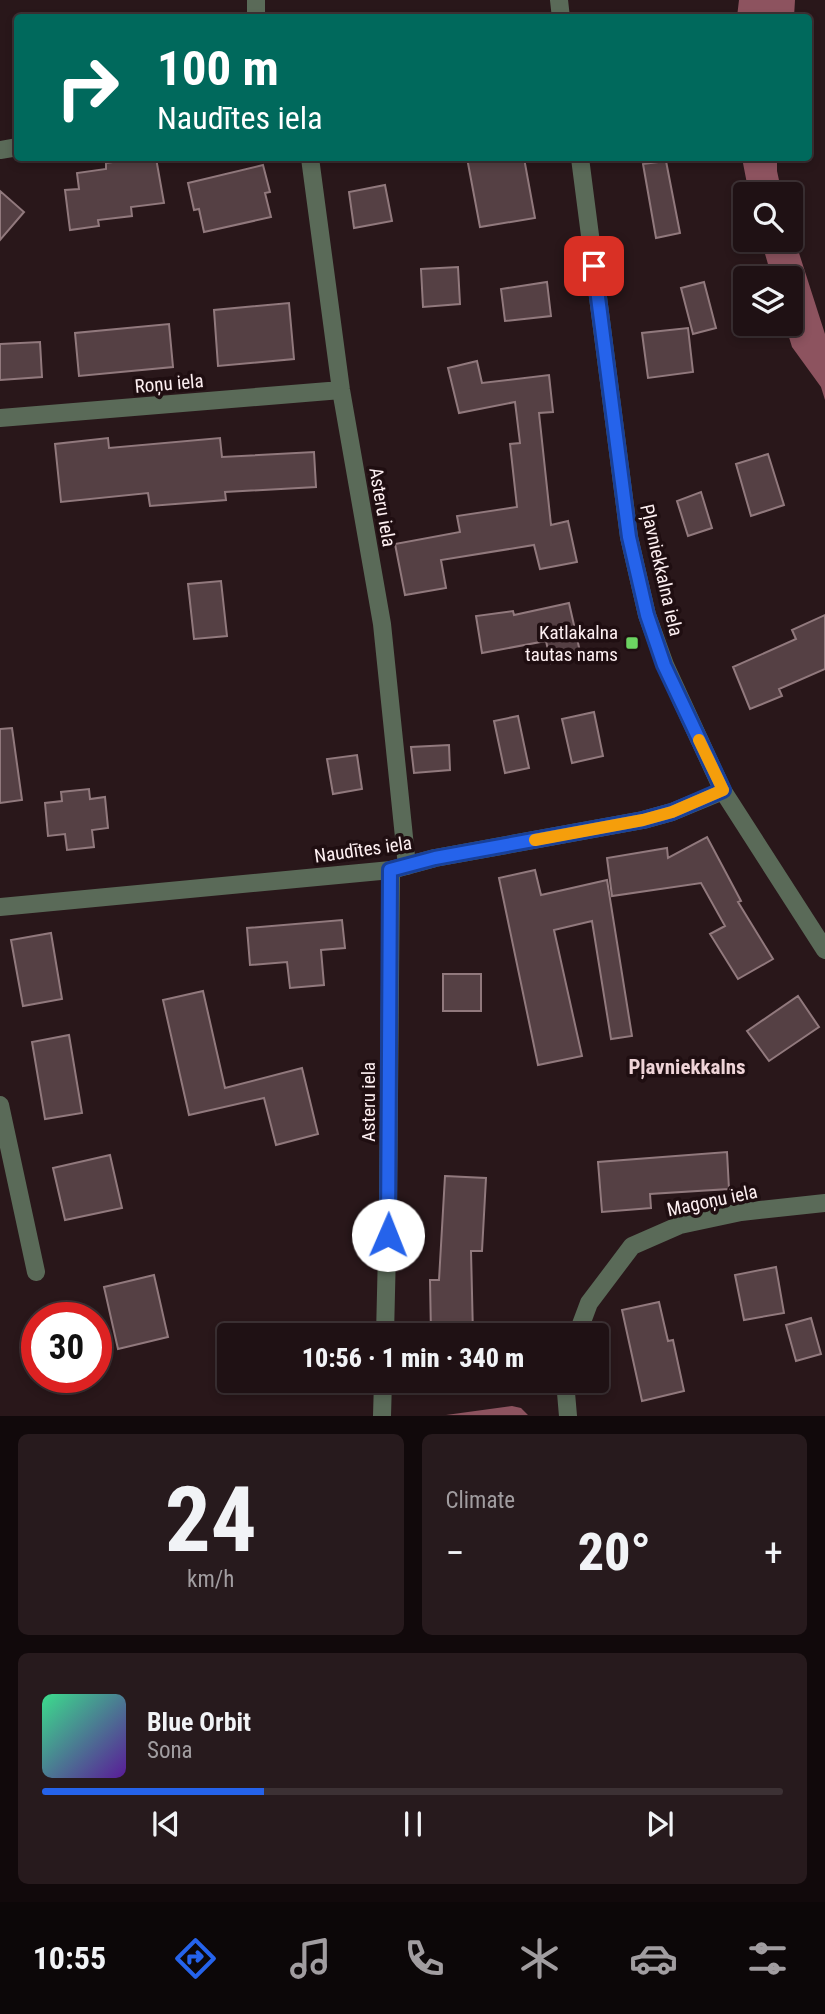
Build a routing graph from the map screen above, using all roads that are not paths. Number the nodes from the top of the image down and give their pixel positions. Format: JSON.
{"nodes":[{"id":1,"x":310,"y":161,"type":"edge"},
{"id":2,"x":580,"y":161,"type":"edge"},
{"id":3,"x":341,"y":390,"type":"junction"},
{"id":4,"x":0,"y":418,"type":"edge"},
{"id":5,"x":723,"y":790,"type":"junction"},
{"id":6,"x":399,"y":868,"type":"junction"},
{"id":7,"x":0,"y":906,"type":"edge"},
{"id":8,"x":825,"y":950,"type":"edge"},
{"id":9,"x":0,"y":1105,"type":"edge"},
{"id":10,"x":825,"y":1203,"type":"edge"},
{"id":11,"x":36,"y":1272,"type":"dead end"},
{"id":12,"x":385,"y":1323,"type":"edge"},
{"id":13,"x":582,"y":1323,"type":"edge"},
{"id":14,"x":383,"y":1393,"type":"edge"},
{"id":15,"x":566,"y":1393,"type":"edge"},
{"id":16,"x":382,"y":1416,"type":"edge"},
{"id":17,"x":568,"y":1416,"type":"edge"}],
"edges":[{"from":1,"to":3,"type":"street","name":"Asteru iela"},
{"from":2,"to":5,"type":"street","name":"Pļavniekkalna iela"},
{"from":3,"to":4,"type":"street","name":"Roņu iela"},
{"from":3,"to":6,"type":"street","name":"Asteru iela"},
{"from":5,"to":6,"type":"street","name":"Naudītes iela"},
{"from":5,"to":8,"type":"street","name":"Pļavniekkalna iela"},
{"from":6,"to":7,"type":"street","name":"Naudītes iela"},
{"from":6,"to":12,"type":"street","name":"Asteru iela"},
{"from":9,"to":11,"type":"street"},
{"from":10,"to":13,"type":"street","name":"Magoņu iela"},
{"from":14,"to":16,"type":"street"},
{"from":15,"to":17,"type":"street"}]}
